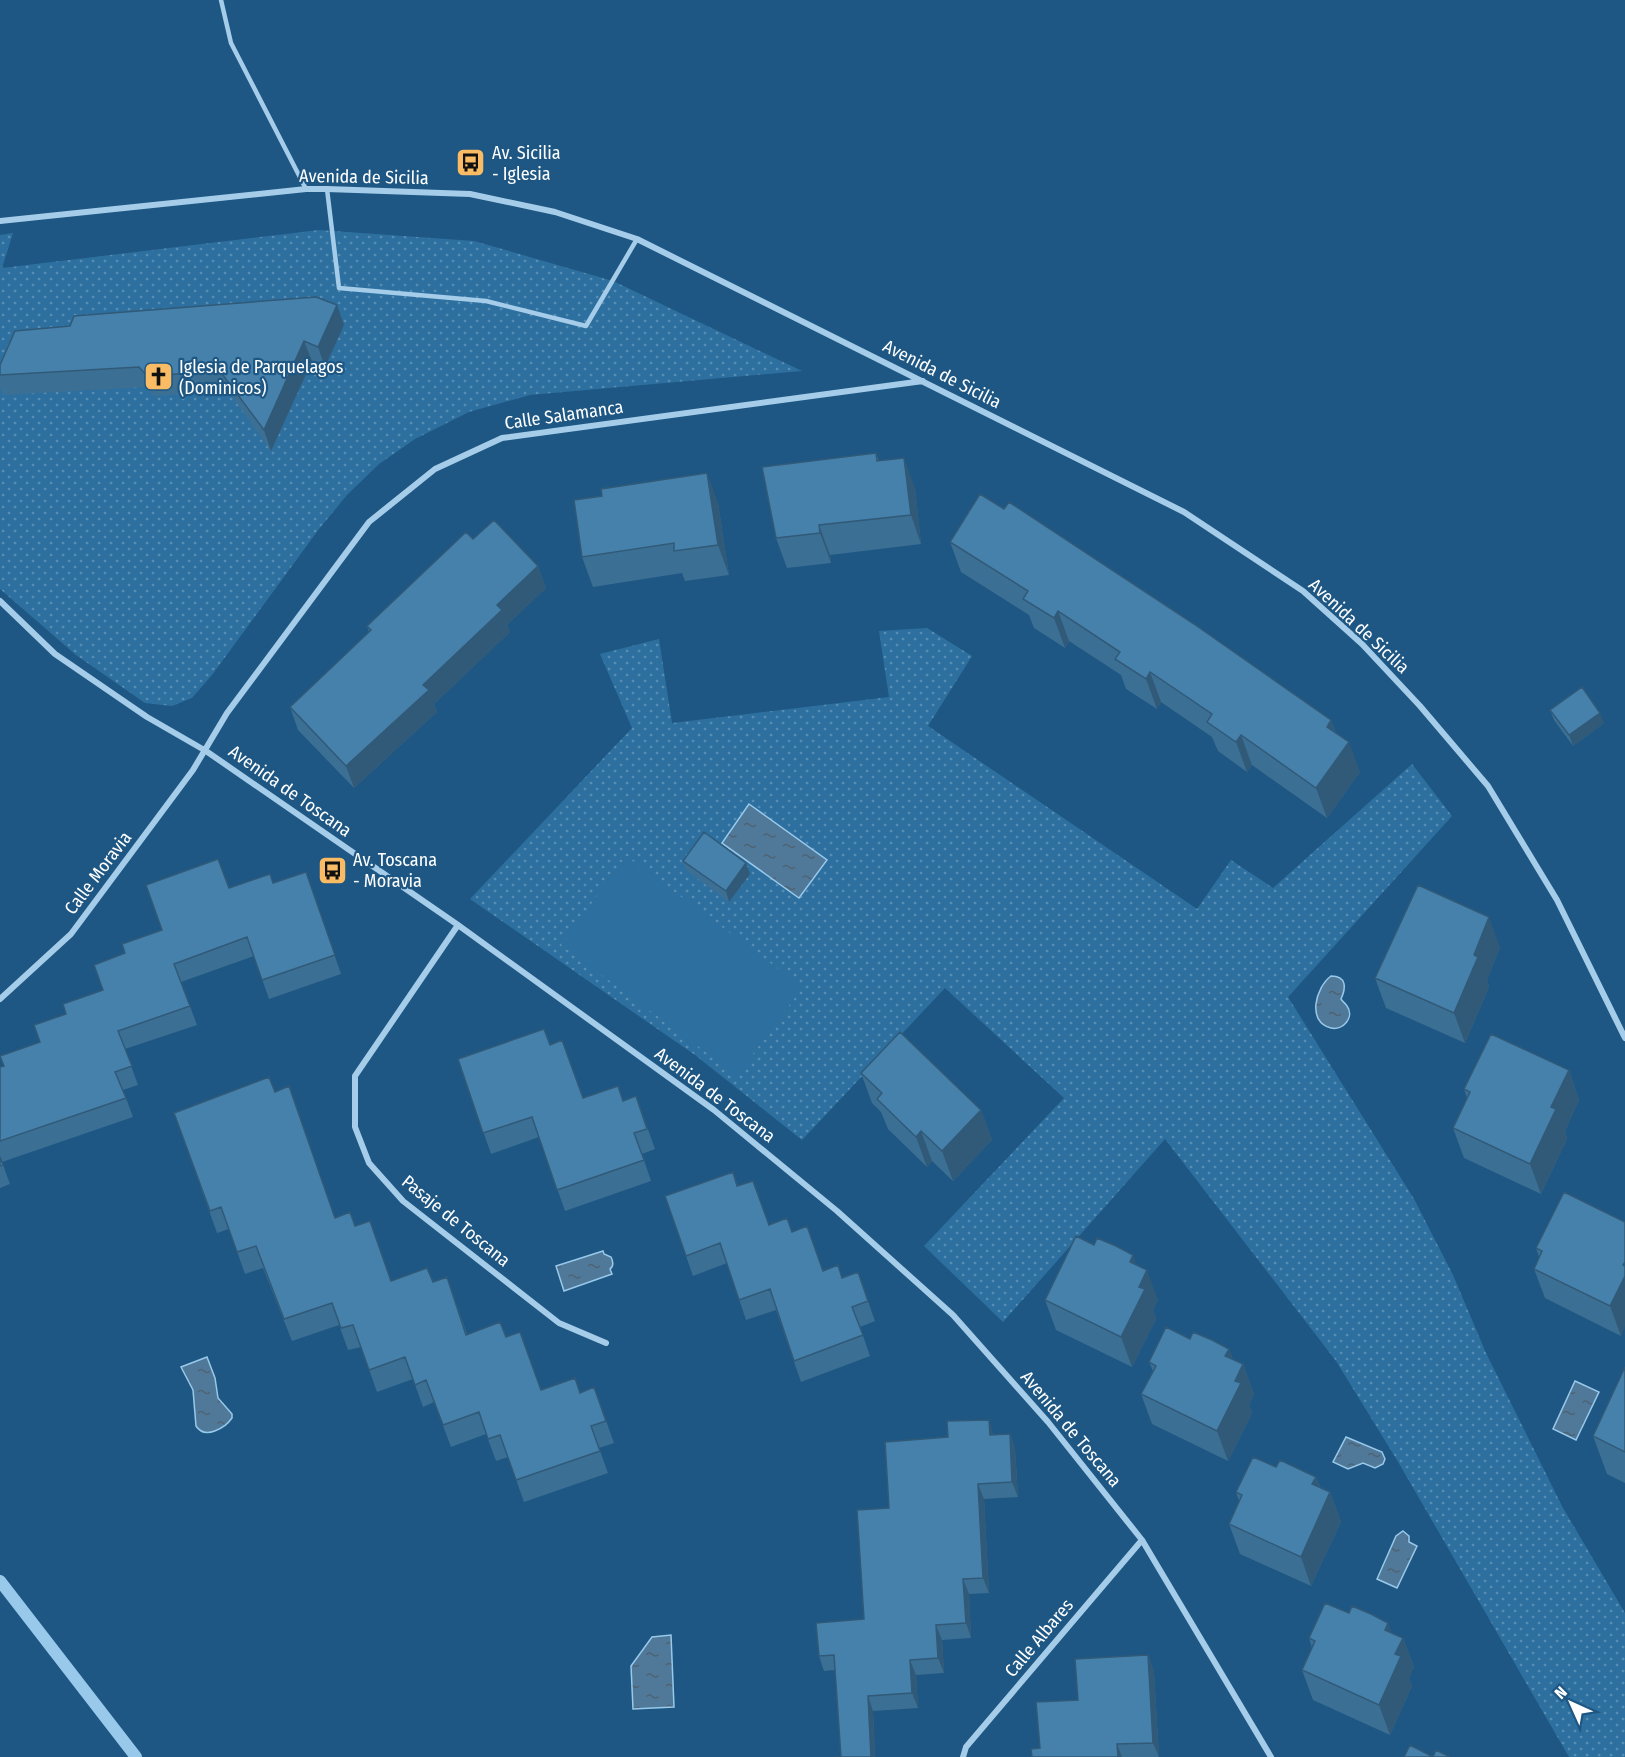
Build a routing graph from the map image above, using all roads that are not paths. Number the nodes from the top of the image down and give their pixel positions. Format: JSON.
{"nodes":[{"id":1,"x":221,"y":0,"type":"edge"},
{"id":2,"x":306,"y":189,"type":"junction"},
{"id":3,"x":327,"y":189,"type":"junction"},
{"id":4,"x":0,"y":221,"type":"edge"},
{"id":5,"x":638,"y":240,"type":"junction"},
{"id":6,"x":923,"y":381,"type":"junction"},
{"id":7,"x":0,"y":601,"type":"edge"},
{"id":8,"x":206,"y":751,"type":"junction"},
{"id":9,"x":458,"y":926,"type":"junction"},
{"id":10,"x":0,"y":999,"type":"edge"},
{"id":11,"x":1625,"y":1038,"type":"edge"},
{"id":12,"x":606,"y":1344,"type":"dead end"},
{"id":13,"x":1142,"y":1540,"type":"junction"},
{"id":14,"x":963,"y":1757,"type":"edge"},
{"id":15,"x":1271,"y":1757,"type":"edge"}],
"edges":[{"from":1,"to":2,"type":"lane"},
{"from":2,"to":3,"type":"street","name":"Avenida de Sicilia"},
{"from":2,"to":4,"type":"street","name":"Avenida de Sicilia"},
{"from":3,"to":5,"type":"street","name":"Avenida de Sicilia"},
{"from":3,"to":5,"type":"lane"},
{"from":5,"to":6,"type":"street","name":"Avenida de Sicilia"},
{"from":6,"to":8,"type":"street","name":"Calle Salamanca"},
{"from":6,"to":11,"type":"street","name":"Avenida de Sicilia"},
{"from":7,"to":8,"type":"street","name":"Avenida de Toscana"},
{"from":8,"to":9,"type":"street","name":"Avenida de Toscana"},
{"from":8,"to":10,"type":"street","name":"Calle Moravia"},
{"from":9,"to":12,"type":"street","name":"Pasaje de Toscana"},
{"from":9,"to":13,"type":"street","name":"Avenida de Toscana"},
{"from":13,"to":14,"type":"street","name":"Calle Albares"},
{"from":13,"to":15,"type":"street","name":"Avenida de Toscana"}]}
